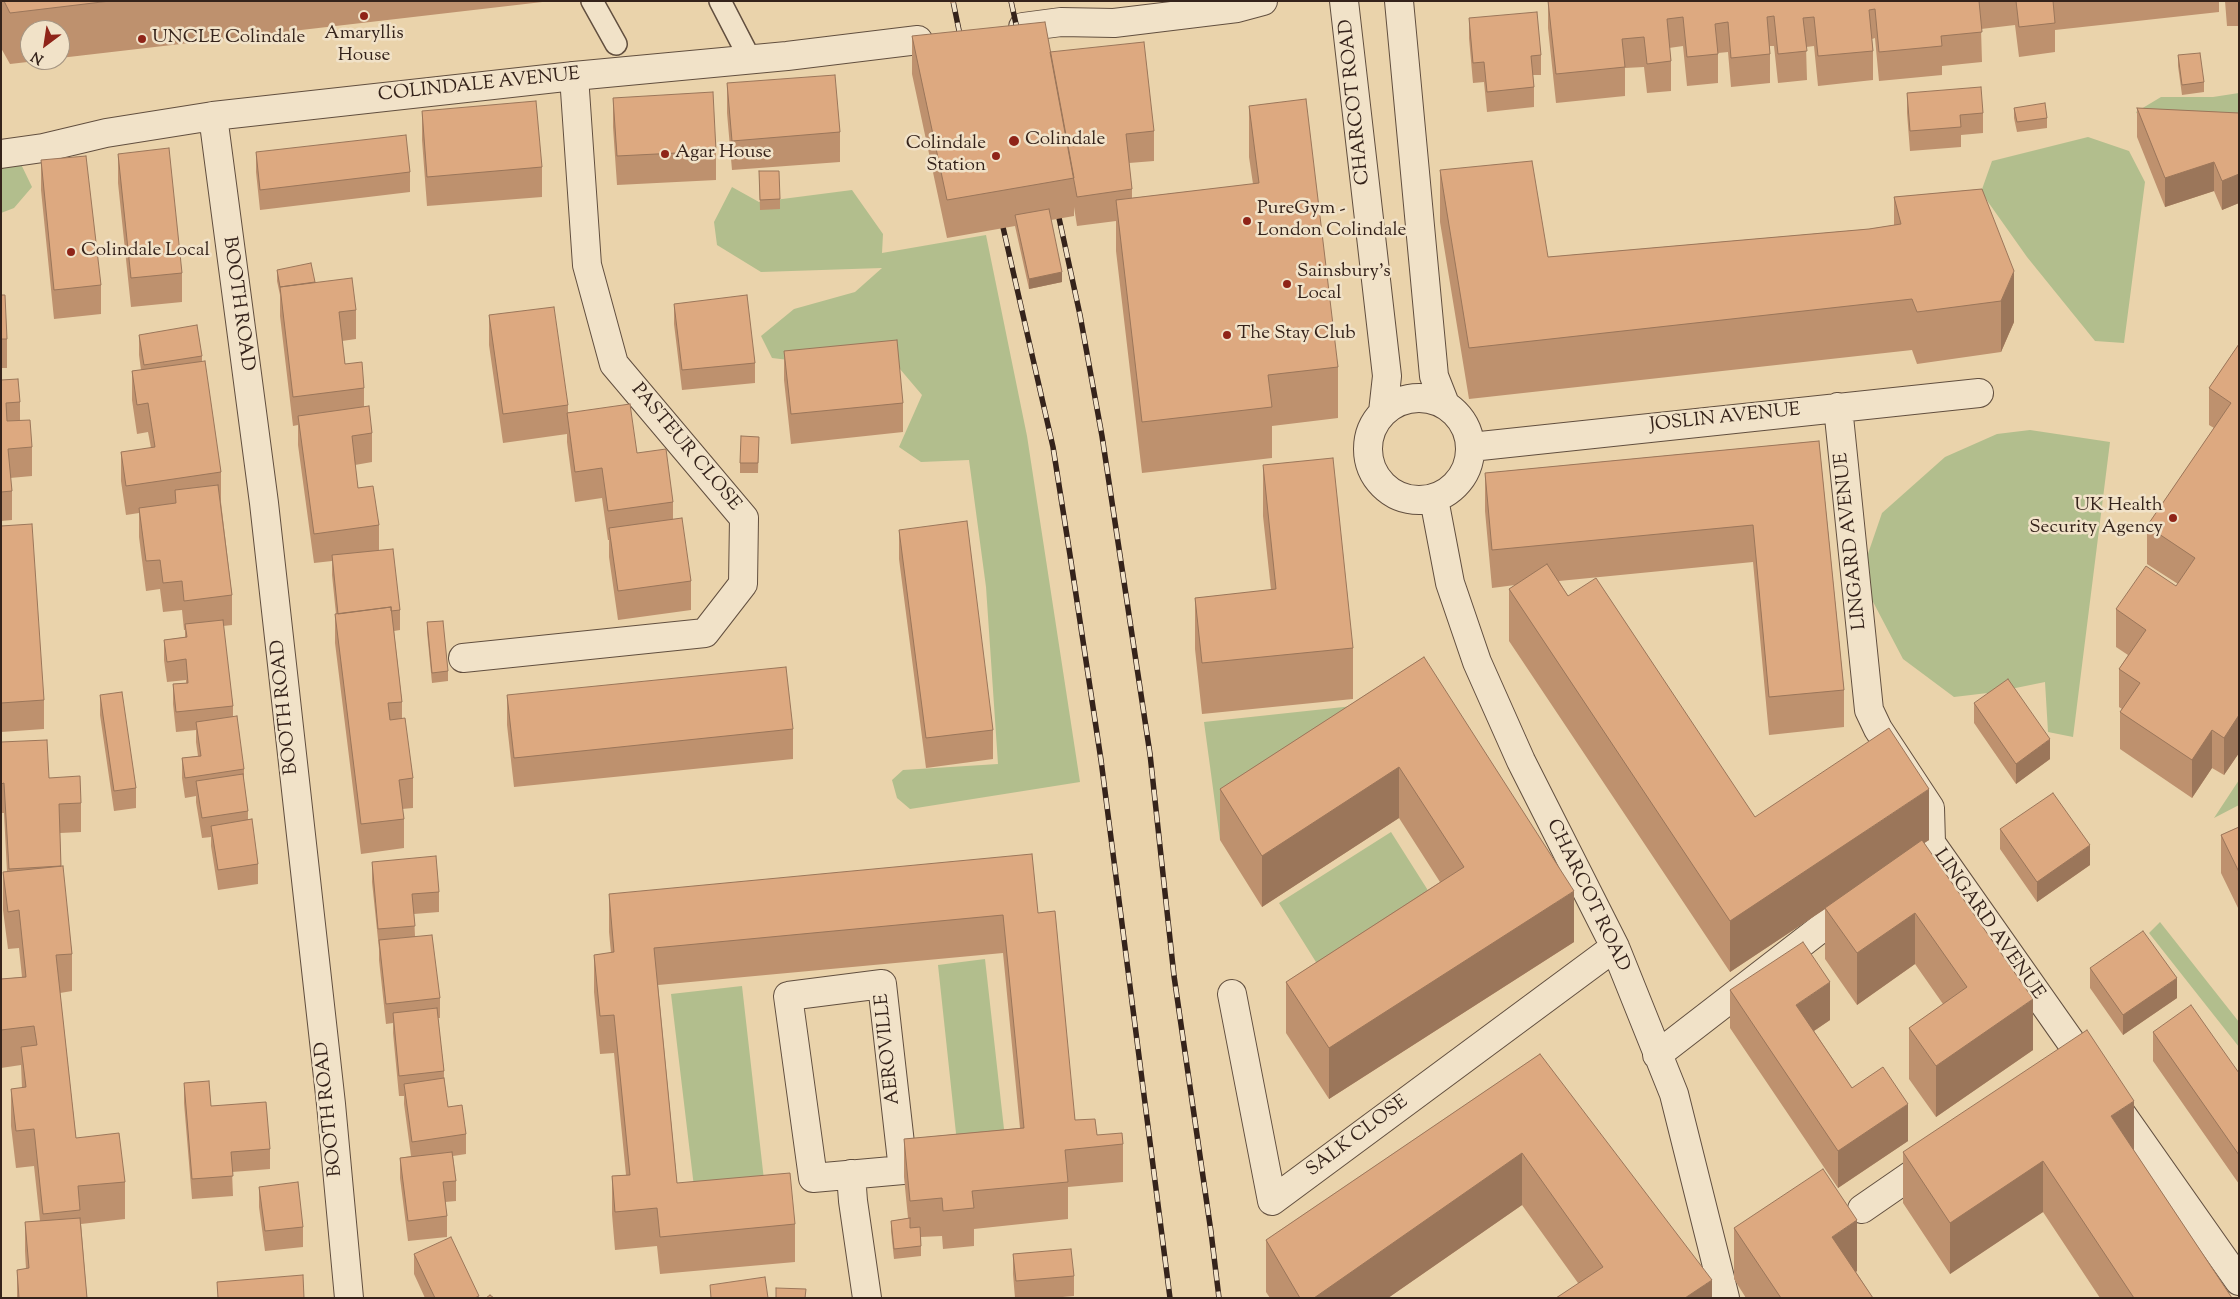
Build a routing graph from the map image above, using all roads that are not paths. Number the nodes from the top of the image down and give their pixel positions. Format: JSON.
{"nodes":[{"id":1,"x":592,"y":1,"type":"edge"},
{"id":2,"x":720,"y":1,"type":"edge"},
{"id":3,"x":1263,"y":1,"type":"edge"},
{"id":4,"x":1344,"y":1,"type":"edge"},
{"id":5,"x":1399,"y":1,"type":"edge"},
{"id":6,"x":1023,"y":27,"type":"edge"},
{"id":7,"x":918,"y":40,"type":"edge"},
{"id":8,"x":616,"y":44,"type":"dead end"},
{"id":9,"x":750,"y":59,"type":"junction"},
{"id":10,"x":574,"y":76,"type":"junction"},
{"id":11,"x":213,"y":116,"type":"junction"},
{"id":12,"x":1,"y":137,"type":"edge"},
{"id":13,"x":43,"y":148,"type":"junction"},
{"id":14,"x":1,"y":154,"type":"edge"},
{"id":15,"x":1979,"y":393,"type":"dead end"},
{"id":16,"x":1445,"y":404,"type":"junction"},
{"id":17,"x":1838,"y":407,"type":"junction"},
{"id":18,"x":1383,"y":412,"type":"junction"},
{"id":19,"x":1471,"y":447,"type":"junction"},
{"id":20,"x":1434,"y":499,"type":"junction"},
{"id":21,"x":463,"y":658,"type":"dead end"},
{"id":22,"x":1876,"y":886,"type":"edge"},
{"id":23,"x":1614,"y":947,"type":"junction"},
{"id":24,"x":1232,"y":994,"type":"dead end"},
{"id":25,"x":1657,"y":1055,"type":"junction"},
{"id":26,"x":1951,"y":1148,"type":"edge"},
{"id":27,"x":851,"y":1174,"type":"junction"},
{"id":28,"x":1862,"y":1210,"type":"dead end"},
{"id":29,"x":2239,"y":1281,"type":"edge"},
{"id":30,"x":349,"y":1298,"type":"edge"},
{"id":31,"x":867,"y":1298,"type":"edge"},
{"id":32,"x":1725,"y":1298,"type":"edge"}],
"edges":[{"from":1,"to":8,"type":"street"},
{"from":2,"to":9,"type":"street"},
{"from":3,"to":6,"type":"street"},
{"from":4,"to":18,"type":"street","name":"CHARCOT ROAD"},
{"from":5,"to":16,"type":"street"},
{"from":7,"to":9,"type":"street","name":"COLINDALE AVENUE"},
{"from":9,"to":10,"type":"street","name":"COLINDALE AVENUE"},
{"from":10,"to":11,"type":"street","name":"COLINDALE AVENUE"},
{"from":10,"to":21,"type":"street","name":"PASTEUR CLOSE"},
{"from":11,"to":13,"type":"street","name":"COLINDALE AVENUE"},
{"from":11,"to":30,"type":"street","name":"BOOTH ROAD"},
{"from":12,"to":13,"type":"street","name":"COLINDALE AVENUE"},
{"from":13,"to":14,"type":"street","name":"COLINDALE AVENUE"},
{"from":15,"to":17,"type":"street","name":"JOSLIN AVENUE"},
{"from":16,"to":18,"type":"street"},
{"from":16,"to":19,"type":"street"},
{"from":17,"to":19,"type":"street","name":"JOSLIN AVENUE"},
{"from":17,"to":29,"type":"street","name":"LINGARD AVENUE"},
{"from":18,"to":20,"type":"street","name":"CHARCOT ROAD"},
{"from":19,"to":20,"type":"street"},
{"from":20,"to":23,"type":"street","name":"CHARCOT ROAD"},
{"from":22,"to":25,"type":"street"},
{"from":23,"to":24,"type":"street","name":"SALK CLOSE"},
{"from":23,"to":25,"type":"street","name":"CHARCOT ROAD"},
{"from":25,"to":32,"type":"street","name":"CHARCOT ROAD"},
{"from":26,"to":28,"type":"street"},
{"from":27,"to":27,"type":"street","name":"AEROVILLE"},
{"from":27,"to":31,"type":"street"}]}
